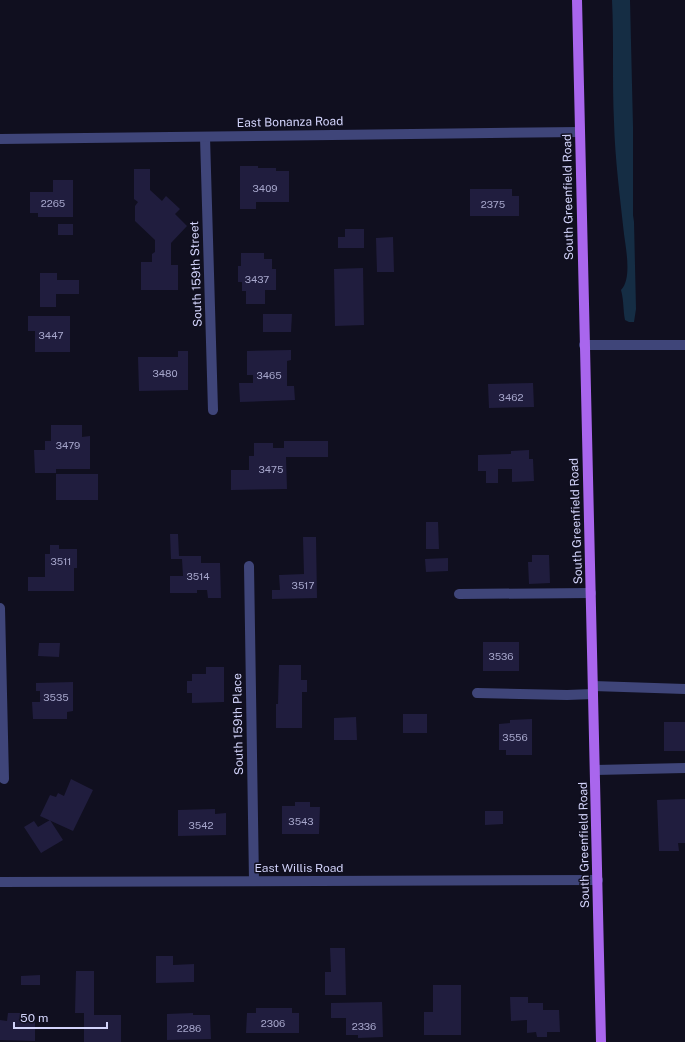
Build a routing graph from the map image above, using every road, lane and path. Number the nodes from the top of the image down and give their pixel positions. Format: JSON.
{"nodes":[{"id":1,"x":578,"y":0,"type":"edge"},
{"id":2,"x":580,"y":132,"type":"junction"},
{"id":3,"x":205,"y":137,"type":"junction"},
{"id":4,"x":0,"y":139,"type":"edge"},
{"id":5,"x":584,"y":345,"type":"junction"},
{"id":6,"x":685,"y":345,"type":"edge"},
{"id":7,"x":212,"y":410,"type":"dead end"},
{"id":8,"x":249,"y":566,"type":"dead end"},
{"id":9,"x":591,"y":593,"type":"junction"},
{"id":10,"x":459,"y":594,"type":"dead end"},
{"id":11,"x":0,"y":608,"type":"edge"},
{"id":12,"x":685,"y":689,"type":"edge"},
{"id":13,"x":593,"y":690,"type":"junction"},
{"id":14,"x":477,"y":692,"type":"dead end"},
{"id":15,"x":685,"y":768,"type":"edge"},
{"id":16,"x":595,"y":770,"type":"junction"},
{"id":17,"x":4,"y":779,"type":"dead end"},
{"id":18,"x":598,"y":880,"type":"junction"},
{"id":19,"x":254,"y":881,"type":"junction"},
{"id":20,"x":0,"y":882,"type":"edge"},
{"id":21,"x":601,"y":1042,"type":"edge"}],
"edges":[{"from":1,"to":2,"type":"main road","name":"South Greenfield Road"},
{"from":2,"to":3,"type":"street","name":"East Bonanza Road"},
{"from":2,"to":5,"type":"main road","name":"South Greenfield Road"},
{"from":3,"to":4,"type":"street","name":"East Bonanza Road"},
{"from":3,"to":7,"type":"street","name":"South 159th Street"},
{"from":5,"to":6,"type":"street"},
{"from":5,"to":9,"type":"main road","name":"South Greenfield Road"},
{"from":8,"to":19,"type":"street","name":"South 159th Place"},
{"from":9,"to":10,"type":"street"},
{"from":9,"to":13,"type":"main road","name":"South Greenfield Road"},
{"from":11,"to":17,"type":"street"},
{"from":12,"to":13,"type":"street"},
{"from":13,"to":14,"type":"street"},
{"from":13,"to":16,"type":"main road","name":"South Greenfield Road"},
{"from":15,"to":16,"type":"street"},
{"from":16,"to":18,"type":"main road","name":"South Greenfield Road"},
{"from":18,"to":19,"type":"street","name":"East Willis Road"},
{"from":18,"to":21,"type":"main road","name":"South Greenfield Road"},
{"from":19,"to":20,"type":"street","name":"East Willis Road"}]}
